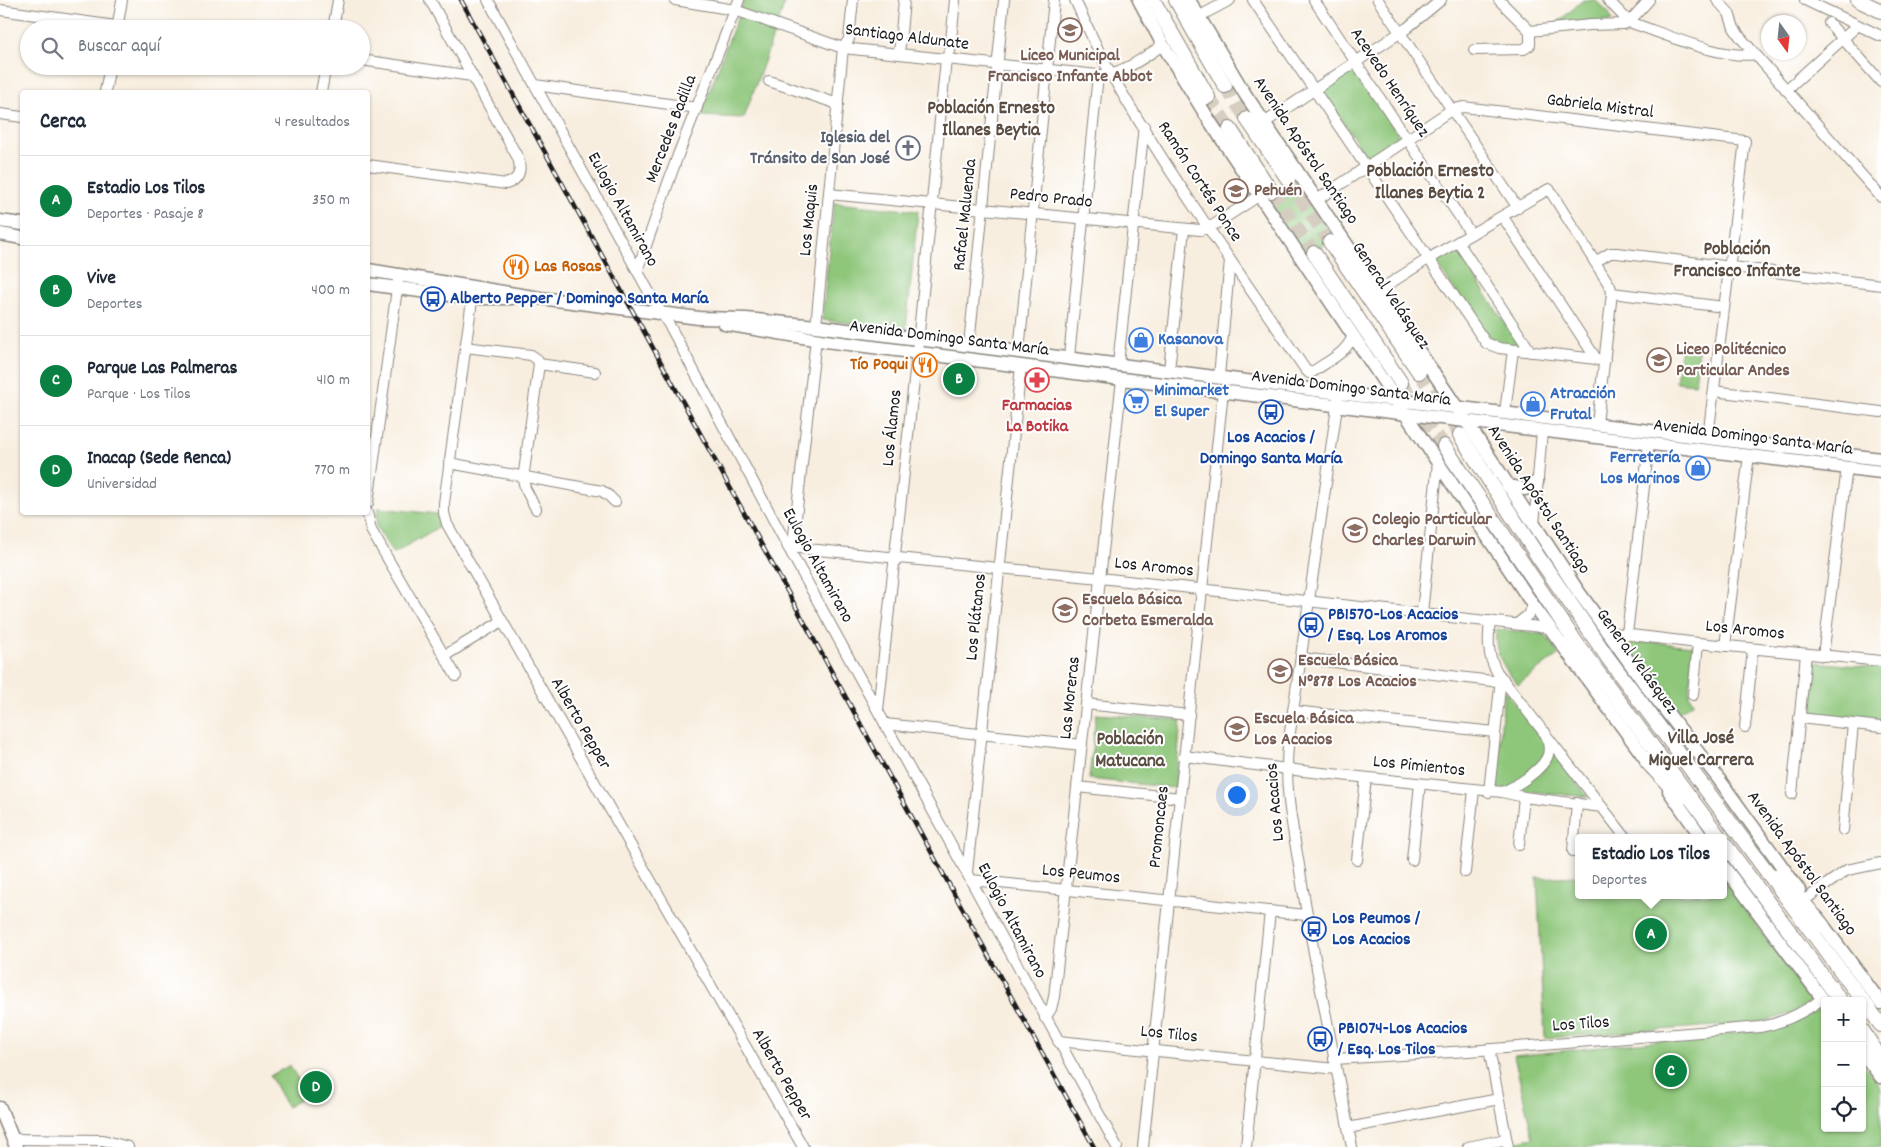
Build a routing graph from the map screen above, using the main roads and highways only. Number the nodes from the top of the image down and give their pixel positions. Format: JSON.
{"nodes":[{"id":1,"x":1139,"y":0,"type":"edge"},
{"id":2,"x":1153,"y":0,"type":"edge"},
{"id":3,"x":1176,"y":0,"type":"edge"},
{"id":4,"x":1189,"y":0,"type":"edge"},
{"id":5,"x":1858,"y":0,"type":"edge"},
{"id":6,"x":1881,"y":11,"type":"edge"},
{"id":7,"x":1225,"y":86,"type":"tunnel mouth"},
{"id":8,"x":1208,"y":97,"type":"tunnel mouth"},
{"id":9,"x":1247,"y":118,"type":"tunnel mouth"},
{"id":10,"x":1230,"y":129,"type":"tunnel mouth"},
{"id":11,"x":1288,"y":179,"type":"tunnel mouth"},
{"id":12,"x":1266,"y":193,"type":"junction"},
{"id":13,"x":0,"y":221,"type":"edge"},
{"id":14,"x":20,"y":224,"type":"edge"},
{"id":15,"x":0,"y":234,"type":"edge"},
{"id":16,"x":20,"y":238,"type":"edge"},
{"id":17,"x":1330,"y":242,"type":"tunnel mouth"},
{"id":18,"x":1314,"y":253,"type":"tunnel mouth"},
{"id":19,"x":370,"y":270,"type":"edge"},
{"id":20,"x":370,"y":284,"type":"edge"},
{"id":21,"x":473,"y":293,"type":"junction"},
{"id":22,"x":699,"y":318,"type":"junction"},
{"id":23,"x":1376,"y":370,"type":"junction"},
{"id":24,"x":1419,"y":372,"type":"tunnel mouth"},
{"id":25,"x":1401,"y":383,"type":"tunnel mouth"},
{"id":26,"x":1363,"y":396,"type":"junction"},
{"id":27,"x":1338,"y":399,"type":"junction"},
{"id":28,"x":1396,"y":399,"type":"junction"},
{"id":29,"x":1456,"y":406,"type":"junction"},
{"id":30,"x":1406,"y":414,"type":"junction"},
{"id":31,"x":1466,"y":421,"type":"junction"},
{"id":32,"x":1460,"y":435,"type":"tunnel mouth"},
{"id":33,"x":1444,"y":446,"type":"tunnel mouth"},
{"id":34,"x":1881,"y":459,"type":"edge"},
{"id":35,"x":1881,"y":472,"type":"edge"},
{"id":36,"x":1537,"y":482,"type":"road end"},
{"id":37,"x":1508,"y":486,"type":"junction"},
{"id":38,"x":1647,"y":762,"type":"junction"},
{"id":39,"x":1720,"y":808,"type":"junction"},
{"id":40,"x":1699,"y":834,"type":"edge"},
{"id":41,"x":1715,"y":834,"type":"edge"},
{"id":42,"x":1717,"y":834,"type":"edge"},
{"id":43,"x":1727,"y":848,"type":"edge"},
{"id":44,"x":1727,"y":871,"type":"edge"},
{"id":45,"x":1823,"y":926,"type":"junction"},
{"id":46,"x":1838,"y":997,"type":"edge"},
{"id":47,"x":1821,"y":998,"type":"edge"},
{"id":48,"x":1881,"y":1003,"type":"edge"},
{"id":49,"x":1881,"y":1024,"type":"edge"},
{"id":50,"x":1866,"y":1034,"type":"edge"},
{"id":51,"x":1866,"y":1035,"type":"edge"},
{"id":52,"x":1881,"y":1054,"type":"edge"},
{"id":53,"x":1866,"y":1057,"type":"edge"},
{"id":54,"x":1881,"y":1059,"type":"edge"},
{"id":55,"x":1881,"y":1077,"type":"edge"},
{"id":56,"x":0,"y":1108,"type":"edge"},
{"id":57,"x":14,"y":1143,"type":"edge"}],
"edges":[{"from":1,"to":12,"type":"main road"},
{"from":2,"to":8,"type":"highway"},
{"from":3,"to":7,"type":"highway"},
{"from":4,"to":29,"type":"main road","name":"Avenida Apóstol Santiago"},
{"from":5,"to":6,"type":"highway"},
{"from":9,"to":11,"type":"highway"},
{"from":10,"to":12,"type":"highway"},
{"from":12,"to":23,"type":"main road"},
{"from":13,"to":14,"type":"main road"},
{"from":15,"to":16,"type":"main road"},
{"from":17,"to":24,"type":"highway","name":"General Velásquez"},
{"from":18,"to":25,"type":"highway"},
{"from":19,"to":21,"type":"main road","name":"Avenida Domingo Santa María"},
{"from":20,"to":21,"type":"main road","name":"Avenida Domingo Santa María"},
{"from":21,"to":22,"type":"main road","name":"Avenida Domingo Santa María"},
{"from":22,"to":27,"type":"main road","name":"Avenida Domingo Santa María"},
{"from":22,"to":27,"type":"main road","name":"Avenida Domingo Santa María"},
{"from":23,"to":26,"type":"main road"},
{"from":23,"to":28,"type":"main road"},
{"from":26,"to":27,"type":"main road","name":"Avenida Domingo Santa María"},
{"from":26,"to":28,"type":"main road","name":"Avenida Domingo Santa María"},
{"from":27,"to":30,"type":"main road","name":"Avenida Domingo Santa María"},
{"from":28,"to":29,"type":"main road","name":"Avenida Domingo Santa María"},
{"from":28,"to":30,"type":"main road"},
{"from":29,"to":31,"type":"main road","name":"Avenida Apóstol Santiago"},
{"from":29,"to":34,"type":"main road","name":"Avenida Domingo Santa María"},
{"from":30,"to":31,"type":"main road","name":"Avenida Domingo Santa María"},
{"from":30,"to":38,"type":"main road"},
{"from":31,"to":35,"type":"main road","name":"Avenida Domingo Santa María"},
{"from":31,"to":37,"type":"main road","name":"Avenida Apóstol Santiago"},
{"from":32,"to":39,"type":"highway","name":"General Velásquez"},
{"from":33,"to":42,"type":"highway","name":"General Velásquez"},
{"from":36,"to":37,"type":"main road"},
{"from":37,"to":45,"type":"main road","name":"Avenida Apóstol Santiago"},
{"from":38,"to":40,"type":"main road"},
{"from":38,"to":41,"type":"highway"},
{"from":39,"to":45,"type":"highway"},
{"from":39,"to":49,"type":"highway","name":"General Velásquez"},
{"from":43,"to":46,"type":"highway","name":"General Velásquez"},
{"from":44,"to":47,"type":"main road"},
{"from":45,"to":48,"type":"main road","name":"Avenida Apóstol Santiago"},
{"from":50,"to":52,"type":"highway"},
{"from":51,"to":54,"type":"highway"},
{"from":53,"to":55,"type":"main road"},
{"from":56,"to":57,"type":"main road"}]}
